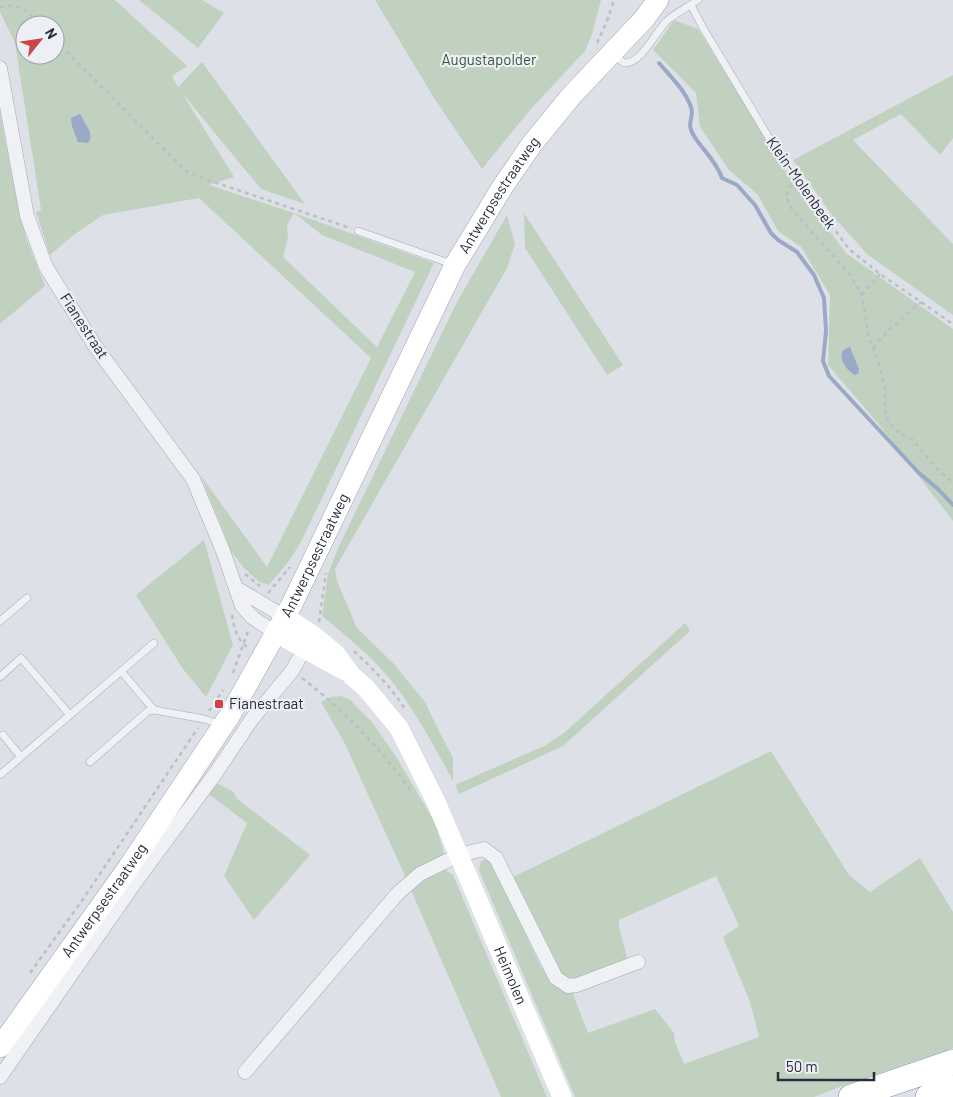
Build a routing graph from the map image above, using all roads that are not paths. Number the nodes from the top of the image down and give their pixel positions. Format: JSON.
{"nodes":[{"id":1,"x":643,"y":0,"type":"edge"},
{"id":2,"x":658,"y":0,"type":"edge"},
{"id":3,"x":694,"y":2,"type":"edge"},
{"id":4,"x":632,"y":32,"type":"junction"},
{"id":5,"x":611,"y":53,"type":"junction"},
{"id":6,"x":0,"y":68,"type":"edge"},
{"id":7,"x":775,"y":148,"type":"road end"},
{"id":8,"x":358,"y":231,"type":"road end"},
{"id":9,"x":454,"y":265,"type":"junction"},
{"id":10,"x":26,"y":598,"type":"dead end"},
{"id":11,"x":0,"y":621,"type":"edge"},
{"id":12,"x":280,"y":625,"type":"junction"},
{"id":13,"x":312,"y":634,"type":"junction"},
{"id":14,"x":154,"y":642,"type":"dead end"},
{"id":15,"x":0,"y":666,"type":"edge"},
{"id":16,"x":121,"y":671,"type":"junction"},
{"id":17,"x":3,"y":674,"type":"edge"},
{"id":18,"x":154,"y":710,"type":"junction"},
{"id":19,"x":70,"y":715,"type":"junction"},
{"id":20,"x":213,"y":722,"type":"junction"},
{"id":21,"x":3,"y":735,"type":"dead end"},
{"id":22,"x":21,"y":757,"type":"junction"},
{"id":23,"x":90,"y":762,"type":"dead end"},
{"id":24,"x":1,"y":774,"type":"edge"},
{"id":25,"x":459,"y":855,"type":"junction"},
{"id":26,"x":638,"y":962,"type":"dead end"},
{"id":27,"x":0,"y":1048,"type":"edge"},
{"id":28,"x":953,"y":1062,"type":"edge"},
{"id":29,"x":246,"y":1072,"type":"dead end"},
{"id":30,"x":0,"y":1077,"type":"edge"},
{"id":31,"x":953,"y":1088,"type":"edge"},
{"id":32,"x":562,"y":1097,"type":"edge"},
{"id":33,"x":851,"y":1097,"type":"edge"},
{"id":34,"x":928,"y":1097,"type":"edge"}],
"edges":[{"from":1,"to":4,"type":"main road","name":"Antwerpsestraatweg"},
{"from":2,"to":4,"type":"main road","name":"Antwerpsestraatweg"},
{"from":3,"to":5,"type":"lane"},
{"from":3,"to":7,"type":"lane","name":"Klein-Molenbeek"},
{"from":4,"to":5,"type":"main road","name":"Antwerpsestraatweg"},
{"from":5,"to":9,"type":"main road","name":"Antwerpsestraatweg"},
{"from":6,"to":12,"type":"street","name":"Fianestraat"},
{"from":8,"to":9,"type":"lane"},
{"from":9,"to":12,"type":"main road","name":"Antwerpsestraatweg"},
{"from":10,"to":11,"type":"lane"},
{"from":12,"to":13,"type":"street","name":"Heimolen"},
{"from":12,"to":20,"type":"main road","name":"Antwerpsestraatweg"},
{"from":13,"to":25,"type":"street","name":"Heimolen"},
{"from":13,"to":30,"type":"street","name":"Antwerpsestraatweg"},
{"from":14,"to":16,"type":"lane"},
{"from":15,"to":17,"type":"lane"},
{"from":16,"to":18,"type":"lane"},
{"from":16,"to":19,"type":"lane"},
{"from":17,"to":19,"type":"lane"},
{"from":18,"to":20,"type":"lane"},
{"from":18,"to":23,"type":"lane"},
{"from":19,"to":22,"type":"lane"},
{"from":20,"to":27,"type":"main road","name":"Antwerpsestraatweg"},
{"from":21,"to":22,"type":"lane"},
{"from":22,"to":24,"type":"lane"},
{"from":25,"to":26,"type":"street"},
{"from":25,"to":29,"type":"street"},
{"from":25,"to":32,"type":"street","name":"Heimolen"},
{"from":28,"to":33,"type":"highway"},
{"from":31,"to":34,"type":"highway"}]}
